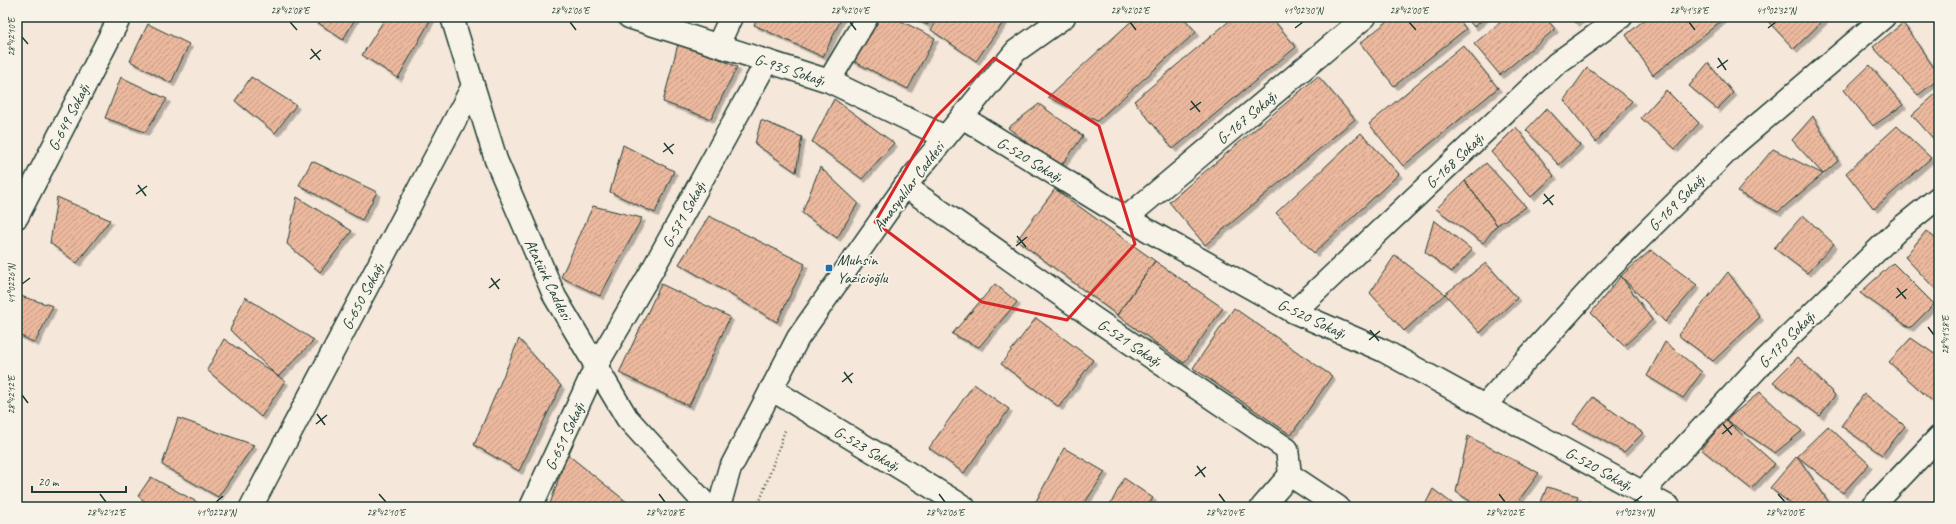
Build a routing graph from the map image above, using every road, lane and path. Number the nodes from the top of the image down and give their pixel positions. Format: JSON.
{"nodes":[{"id":1,"x":120,"y":17,"type":"edge"},
{"id":2,"x":452,"y":17,"type":"edge"},
{"id":3,"x":629,"y":17,"type":"edge"},
{"id":4,"x":731,"y":17,"type":"edge"},
{"id":5,"x":866,"y":17,"type":"edge"},
{"id":6,"x":1064,"y":17,"type":"edge"},
{"id":7,"x":1365,"y":17,"type":"edge"},
{"id":8,"x":1621,"y":17,"type":"edge"},
{"id":9,"x":1884,"y":17,"type":"edge"},
{"id":10,"x":718,"y":45,"type":"junction"},
{"id":11,"x":767,"y":61,"type":"junction"},
{"id":12,"x":829,"y":81,"type":"junction"},
{"id":13,"x":473,"y":86,"type":"junction"},
{"id":14,"x":962,"y":117,"type":"junction"},
{"id":15,"x":945,"y":137,"type":"junction"},
{"id":16,"x":905,"y":186,"type":"junction"},
{"id":17,"x":1939,"y":197,"type":"edge"},
{"id":18,"x":17,"y":217,"type":"edge"},
{"id":19,"x":1126,"y":218,"type":"junction"},
{"id":20,"x":1294,"y":312,"type":"junction"},
{"id":21,"x":596,"y":366,"type":"junction"},
{"id":22,"x":770,"y":389,"type":"junction"},
{"id":23,"x":1485,"y":405,"type":"junction"},
{"id":24,"x":800,"y":407,"type":"junction"},
{"id":25,"x":1939,"y":437,"type":"edge"},
{"id":26,"x":1290,"y":475,"type":"junction"},
{"id":27,"x":1643,"y":492,"type":"junction"},
{"id":28,"x":251,"y":507,"type":"edge"},
{"id":29,"x":531,"y":507,"type":"edge"},
{"id":30,"x":708,"y":507,"type":"edge"},
{"id":31,"x":719,"y":507,"type":"edge"},
{"id":32,"x":758,"y":507,"type":"edge"},
{"id":33,"x":964,"y":507,"type":"edge"},
{"id":34,"x":1262,"y":507,"type":"edge"},
{"id":35,"x":1338,"y":507,"type":"edge"},
{"id":36,"x":1669,"y":507,"type":"edge"},
{"id":37,"x":1872,"y":507,"type":"edge"}],
"edges":[{"from":1,"to":18,"type":"street","name":"G-649 Sokağı"},
{"from":2,"to":13,"type":"street","name":"Atatürk Caddesi"},
{"from":3,"to":10,"type":"street","name":"G-935 Sokağı"},
{"from":4,"to":10,"type":"street"},
{"from":5,"to":12,"type":"street"},
{"from":6,"to":14,"type":"street","name":"Amasyalılar Caddesi"},
{"from":7,"to":19,"type":"street","name":"G-167 Sokağı"},
{"from":8,"to":20,"type":"street","name":"G-168 Sokağı"},
{"from":9,"to":23,"type":"street","name":"G-169 Sokağı"},
{"from":10,"to":11,"type":"street","name":"G-935 Sokağı"},
{"from":11,"to":12,"type":"street","name":"G-935 Sokağı"},
{"from":11,"to":21,"type":"street","name":"G-571 Sokağı"},
{"from":12,"to":15,"type":"street","name":"G-935 Sokağı"},
{"from":13,"to":21,"type":"street","name":"Atatürk Caddesi"},
{"from":13,"to":28,"type":"street","name":"G-650 Sokağı"},
{"from":14,"to":15,"type":"street","name":"Amasyalılar Caddesi"},
{"from":14,"to":19,"type":"street","name":"G-520 Sokağı"},
{"from":15,"to":16,"type":"street","name":"Amasyalılar Caddesi"},
{"from":16,"to":22,"type":"street","name":"Amasyalılar Caddesi"},
{"from":16,"to":26,"type":"street","name":"G-521 Sokağı"},
{"from":17,"to":27,"type":"street","name":"G-170 Sokağı"},
{"from":19,"to":20,"type":"street","name":"G-520 Sokağı"},
{"from":20,"to":23,"type":"street","name":"G-520 Sokağı"},
{"from":21,"to":29,"type":"street","name":"G-651 Sokağı"},
{"from":21,"to":30,"type":"street","name":"Atatürk Caddesi"},
{"from":22,"to":24,"type":"street","name":"G-523 Sokağı"},
{"from":22,"to":31,"type":"street","name":"Amasyalılar Caddesi"},
{"from":23,"to":27,"type":"street","name":"G-520 Sokağı"},
{"from":24,"to":32,"type":"path"},
{"from":24,"to":33,"type":"street","name":"G-523 Sokağı"},
{"from":25,"to":37,"type":"street"},
{"from":26,"to":34,"type":"street"},
{"from":26,"to":35,"type":"street"},
{"from":27,"to":36,"type":"street","name":"G-520 Sokağı"}]}
